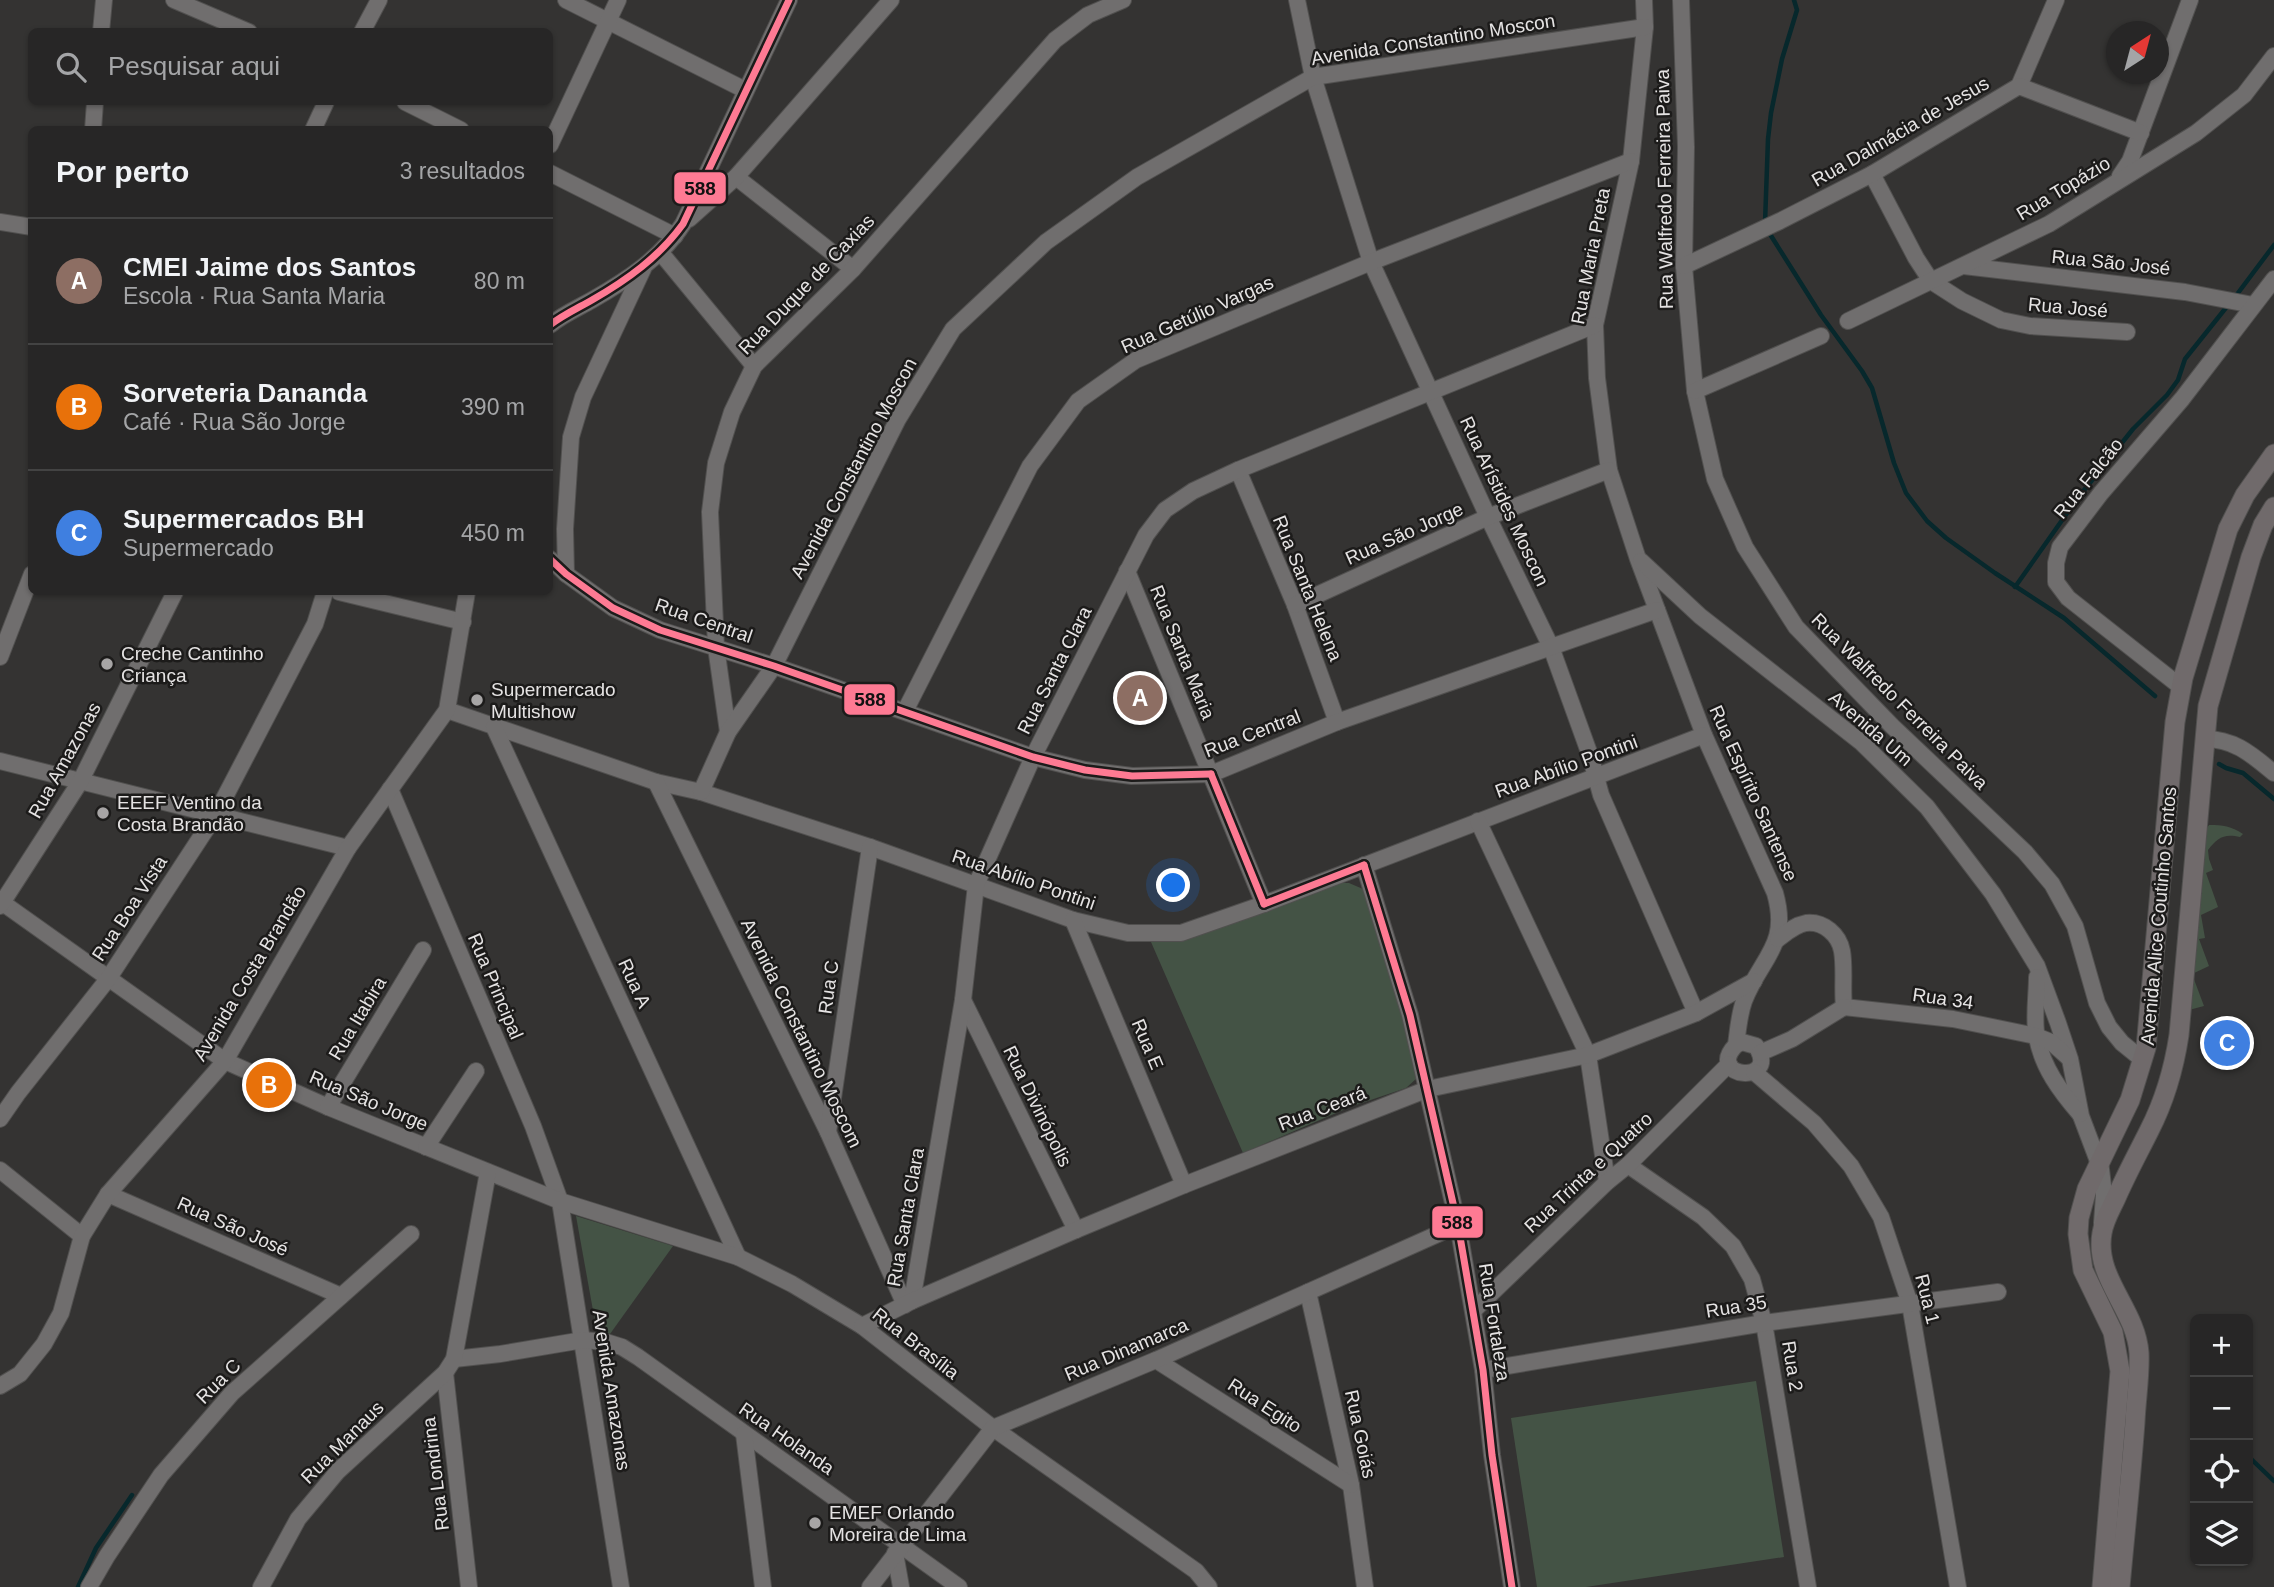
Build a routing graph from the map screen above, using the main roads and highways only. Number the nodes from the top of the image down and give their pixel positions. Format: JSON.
{"nodes":[{"id":1,"x":2274,"y":454,"type":"edge"},
{"id":2,"x":2274,"y":507,"type":"edge"},
{"id":3,"x":2102,"y":1587,"type":"edge"},
{"id":4,"x":2120,"y":1587,"type":"edge"}],
"edges":[{"from":1,"to":3,"type":"main road","name":"Avenida Alice Coutinho Santos"},
{"from":2,"to":4,"type":"main road","name":"Avenida Alice Coutinho Santos"}]}
